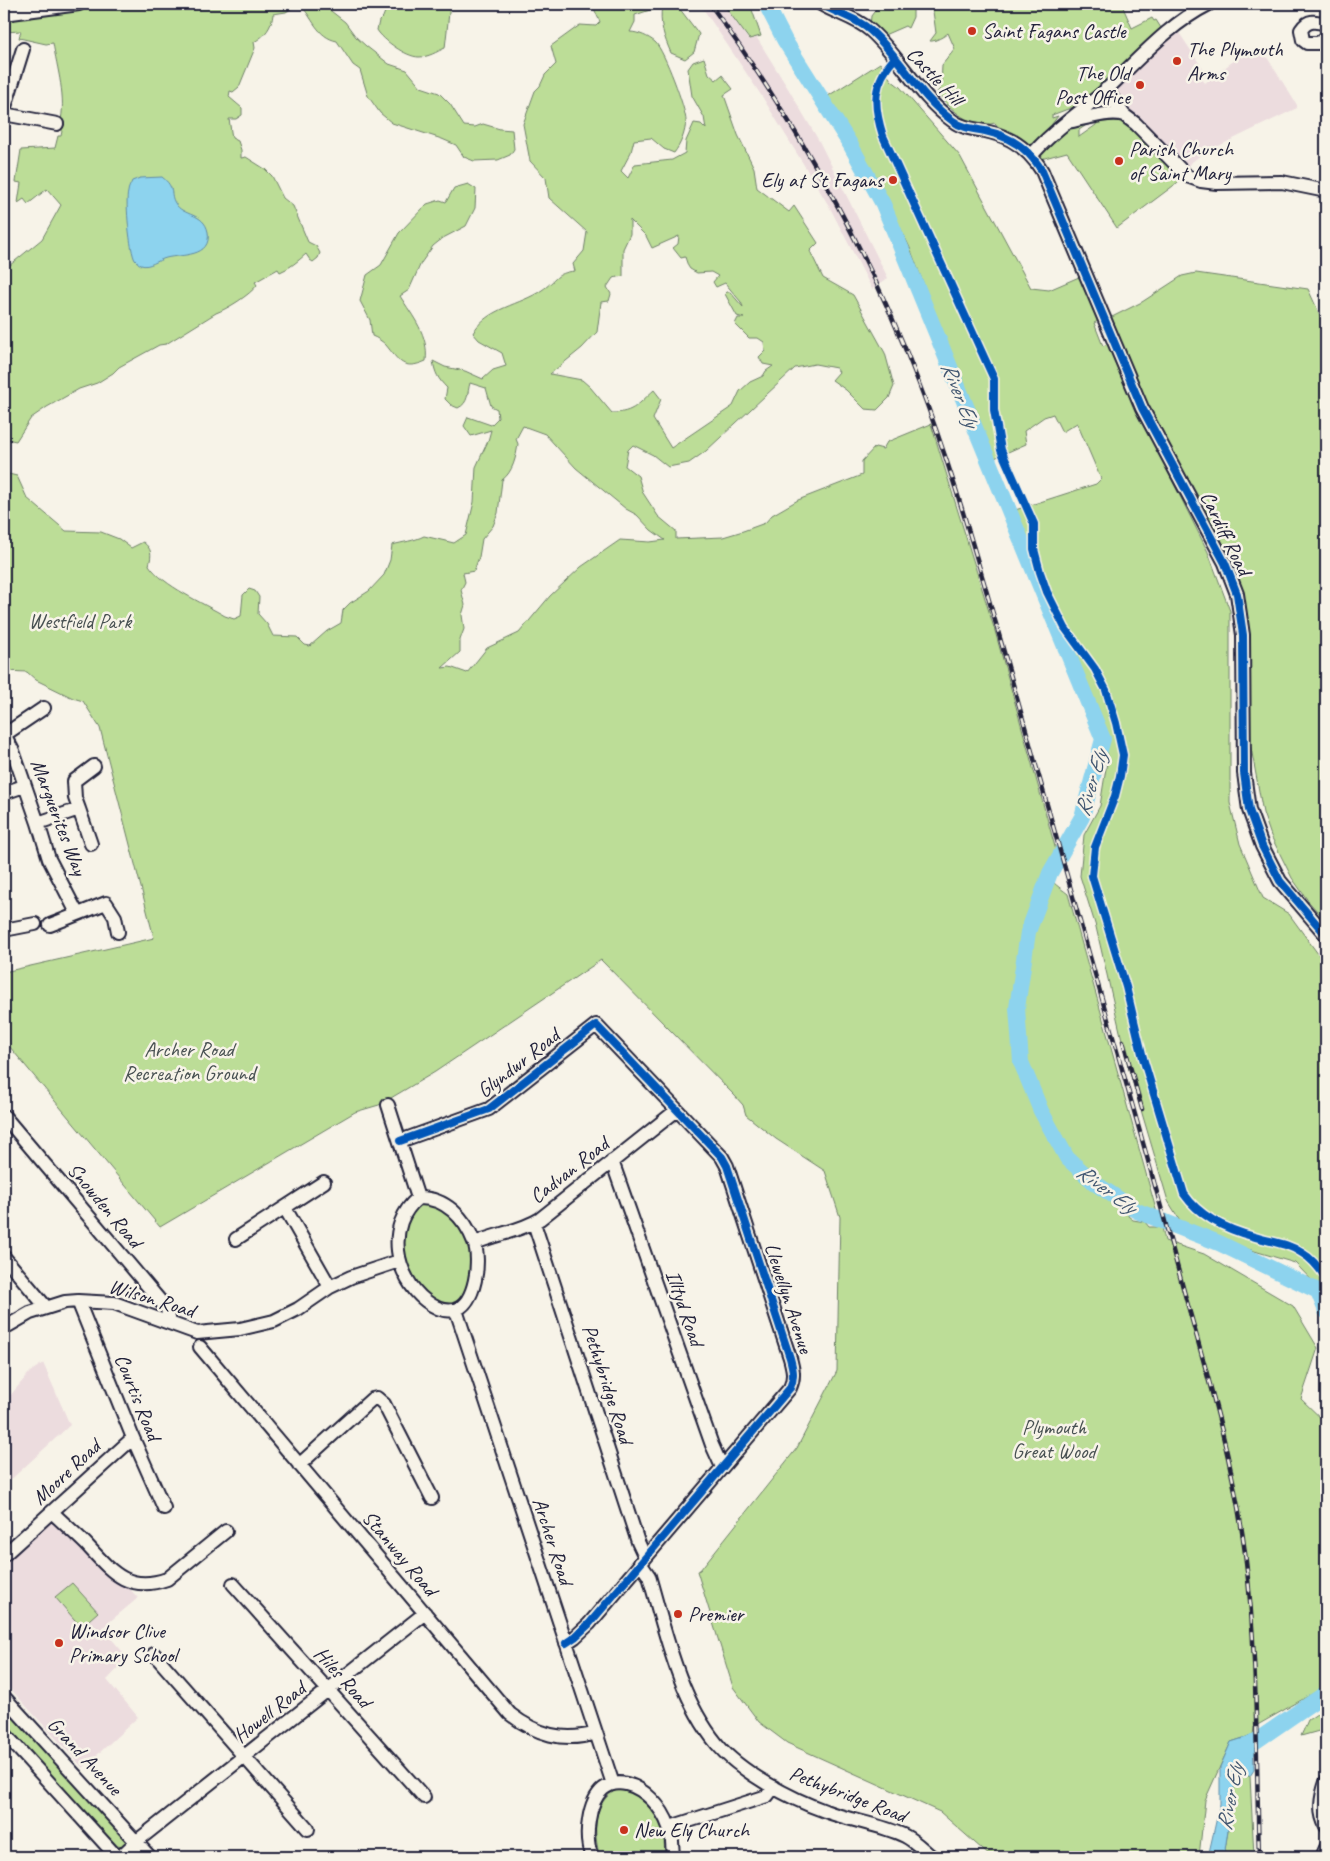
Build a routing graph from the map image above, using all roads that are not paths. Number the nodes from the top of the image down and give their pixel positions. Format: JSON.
{"nodes":[{"id":1,"x":79,"y":4,"type":"edge"},
{"id":2,"x":821,"y":4,"type":"edge"},
{"id":3,"x":1209,"y":4,"type":"edge"},
{"id":4,"x":4,"y":14,"type":"edge"},
{"id":5,"x":1326,"y":24,"type":"edge"},
{"id":6,"x":1326,"y":38,"type":"edge"},
{"id":7,"x":23,"y":49,"type":"dead end"},
{"id":8,"x":1106,"y":89,"type":"junction"},
{"id":9,"x":4,"y":112,"type":"edge"},
{"id":10,"x":1124,"y":115,"type":"junction"},
{"id":11,"x":1068,"y":122,"type":"junction"},
{"id":12,"x":57,"y":124,"type":"dead end"},
{"id":13,"x":1031,"y":156,"type":"junction"},
{"id":14,"x":1326,"y":191,"type":"edge"},
{"id":15,"x":44,"y":708,"type":"dead end"},
{"id":16,"x":4,"y":734,"type":"edge"},
{"id":17,"x":94,"y":766,"type":"dead end"},
{"id":18,"x":24,"y":786,"type":"junction"},
{"id":19,"x":4,"y":793,"type":"edge"},
{"id":20,"x":79,"y":809,"type":"junction"},
{"id":21,"x":38,"y":823,"type":"junction"},
{"id":22,"x":91,"y":844,"type":"dead end"},
{"id":23,"x":78,"y":913,"type":"junction"},
{"id":24,"x":35,"y":924,"type":"dead end"},
{"id":25,"x":50,"y":925,"type":"dead end"},
{"id":26,"x":4,"y":930,"type":"edge"},
{"id":27,"x":118,"y":932,"type":"dead end"},
{"id":28,"x":1326,"y":935,"type":"edge"},
{"id":29,"x":596,"y":1025,"type":"joint"},
{"id":30,"x":388,"y":1105,"type":"dead end"},
{"id":31,"x":677,"y":1110,"type":"junction"},
{"id":32,"x":4,"y":1116,"type":"edge"},
{"id":33,"x":400,"y":1140,"type":"junction"},
{"id":34,"x":612,"y":1161,"type":"junction"},
{"id":35,"x":324,"y":1182,"type":"dead end"},
{"id":36,"x":418,"y":1198,"type":"junction"},
{"id":37,"x":285,"y":1208,"type":"junction"},
{"id":38,"x":534,"y":1223,"type":"junction"},
{"id":39,"x":236,"y":1239,"type":"dead end"},
{"id":40,"x":475,"y":1243,"type":"junction"},
{"id":41,"x":4,"y":1257,"type":"edge"},
{"id":42,"x":399,"y":1261,"type":"junction"},
{"id":43,"x":330,"y":1287,"type":"junction"},
{"id":44,"x":78,"y":1301,"type":"junction"},
{"id":45,"x":46,"y":1307,"type":"junction"},
{"id":46,"x":456,"y":1310,"type":"junction"},
{"id":47,"x":170,"y":1323,"type":"junction"},
{"id":48,"x":4,"y":1328,"type":"edge"},
{"id":49,"x":200,"y":1347,"type":"dead end"},
{"id":50,"x":132,"y":1438,"type":"junction"},
{"id":51,"x":299,"y":1465,"type":"junction"},
{"id":52,"x":722,"y":1467,"type":"junction"},
{"id":53,"x":432,"y":1498,"type":"dead end"},
{"id":54,"x":164,"y":1508,"type":"dead end"},
{"id":55,"x":52,"y":1512,"type":"junction"},
{"id":56,"x":226,"y":1531,"type":"dead end"},
{"id":57,"x":4,"y":1555,"type":"edge"},
{"id":58,"x":643,"y":1560,"type":"junction"},
{"id":59,"x":233,"y":1584,"type":"dead end"},
{"id":60,"x":425,"y":1613,"type":"junction"},
{"id":61,"x":566,"y":1643,"type":"junction"},
{"id":62,"x":154,"y":1654,"type":"dead end"},
{"id":63,"x":328,"y":1690,"type":"junction"},
{"id":64,"x":4,"y":1697,"type":"edge"},
{"id":65,"x":4,"y":1733,"type":"edge"},
{"id":66,"x":596,"y":1733,"type":"junction"},
{"id":67,"x":244,"y":1757,"type":"junction"},
{"id":68,"x":1326,"y":1782,"type":"edge"},
{"id":69,"x":613,"y":1784,"type":"junction"},
{"id":70,"x":774,"y":1787,"type":"junction"},
{"id":71,"x":424,"y":1797,"type":"dead end"},
{"id":72,"x":1326,"y":1826,"type":"edge"},
{"id":73,"x":670,"y":1827,"type":"junction"},
{"id":74,"x":308,"y":1829,"type":"dead end"},
{"id":75,"x":137,"y":1841,"type":"junction"},
{"id":76,"x":1326,"y":1848,"type":"edge"},
{"id":77,"x":589,"y":1856,"type":"edge"},
{"id":78,"x":119,"y":1857,"type":"edge"},
{"id":79,"x":150,"y":1857,"type":"edge"},
{"id":80,"x":673,"y":1857,"type":"edge"},
{"id":81,"x":932,"y":1857,"type":"edge"},
{"id":82,"x":1322,"y":1857,"type":"edge"}],
"edges":[{"from":1,"to":4,"type":"street"},
{"from":2,"to":13,"type":"street","name":"Castle Hill"},
{"from":3,"to":8,"type":"street"},
{"from":5,"to":6,"type":"street"},
{"from":7,"to":9,"type":"street"},
{"from":8,"to":10,"type":"street"},
{"from":8,"to":11,"type":"street"},
{"from":9,"to":12,"type":"street"},
{"from":10,"to":11,"type":"street"},
{"from":10,"to":14,"type":"street"},
{"from":11,"to":13,"type":"street"},
{"from":13,"to":28,"type":"street","name":"Cardiff Road"},
{"from":15,"to":16,"type":"street"},
{"from":16,"to":18,"type":"street","name":"Marguerites Way"},
{"from":17,"to":20,"type":"street"},
{"from":18,"to":19,"type":"street"},
{"from":18,"to":21,"type":"street","name":"Marguerites Way"},
{"from":20,"to":21,"type":"street"},
{"from":20,"to":22,"type":"street"},
{"from":21,"to":23,"type":"street","name":"Marguerites Way"},
{"from":23,"to":25,"type":"street"},
{"from":23,"to":27,"type":"street"},
{"from":24,"to":26,"type":"street"},
{"from":29,"to":31,"type":"street","name":"Llewellyn Avenue"},
{"from":29,"to":33,"type":"street","name":"Glyndwr Road"},
{"from":30,"to":33,"type":"street"},
{"from":31,"to":34,"type":"street","name":"Cadvan Road"},
{"from":31,"to":52,"type":"street","name":"Llewellyn Avenue"},
{"from":32,"to":47,"type":"street","name":"Snowden Road"},
{"from":33,"to":36,"type":"street"},
{"from":34,"to":38,"type":"street","name":"Cadvan Road"},
{"from":34,"to":52,"type":"street","name":"Illtyd Road"},
{"from":35,"to":37,"type":"street"},
{"from":36,"to":40,"type":"street"},
{"from":36,"to":42,"type":"street"},
{"from":37,"to":39,"type":"street"},
{"from":37,"to":43,"type":"street"},
{"from":38,"to":40,"type":"street","name":"Cadvan Road"},
{"from":38,"to":58,"type":"street","name":"Pethybridge Road"},
{"from":40,"to":46,"type":"street"},
{"from":41,"to":45,"type":"street"},
{"from":42,"to":43,"type":"street","name":"Wilson Road"},
{"from":42,"to":46,"type":"street"},
{"from":43,"to":47,"type":"street","name":"Wilson Road"},
{"from":44,"to":45,"type":"street","name":"Wilson Road"},
{"from":44,"to":47,"type":"street","name":"Wilson Road"},
{"from":44,"to":50,"type":"street","name":"Courtis Road"},
{"from":45,"to":48,"type":"street","name":"Wilson Road"},
{"from":46,"to":61,"type":"street","name":"Archer Road"},
{"from":49,"to":51,"type":"street","name":"Stanway Road"},
{"from":50,"to":54,"type":"street","name":"Courtis Road"},
{"from":50,"to":55,"type":"street","name":"Moore Road"},
{"from":51,"to":53,"type":"street"},
{"from":51,"to":60,"type":"street","name":"Stanway Road"},
{"from":52,"to":58,"type":"street","name":"Llewellyn Avenue"},
{"from":55,"to":56,"type":"street"},
{"from":55,"to":57,"type":"street","name":"Moore Road"},
{"from":58,"to":61,"type":"street","name":"Llewellyn Avenue"},
{"from":58,"to":70,"type":"street","name":"Pethybridge Road"},
{"from":59,"to":63,"type":"street","name":"Hiles Road"},
{"from":60,"to":63,"type":"street","name":"Howell Road"},
{"from":60,"to":66,"type":"street","name":"Stanway Road"},
{"from":61,"to":66,"type":"street","name":"Archer Road"},
{"from":62,"to":67,"type":"street"},
{"from":63,"to":67,"type":"street","name":"Howell Road"},
{"from":63,"to":71,"type":"street","name":"Hiles Road"},
{"from":64,"to":75,"type":"street","name":"Grand Avenue"},
{"from":65,"to":78,"type":"street","name":"Grand Avenue"},
{"from":66,"to":69,"type":"street","name":"Archer Road"},
{"from":67,"to":74,"type":"street"},
{"from":67,"to":75,"type":"street","name":"Howell Road"},
{"from":68,"to":72,"type":"street"},
{"from":69,"to":73,"type":"street"},
{"from":69,"to":77,"type":"street"},
{"from":70,"to":73,"type":"street","name":"Pethybridge Road"},
{"from":70,"to":81,"type":"street","name":"Pethybridge Road"},
{"from":73,"to":80,"type":"street"},
{"from":75,"to":78,"type":"street","name":"Grand Avenue"},
{"from":75,"to":79,"type":"street","name":"Grand Avenue"},
{"from":76,"to":82,"type":"street"}]}
